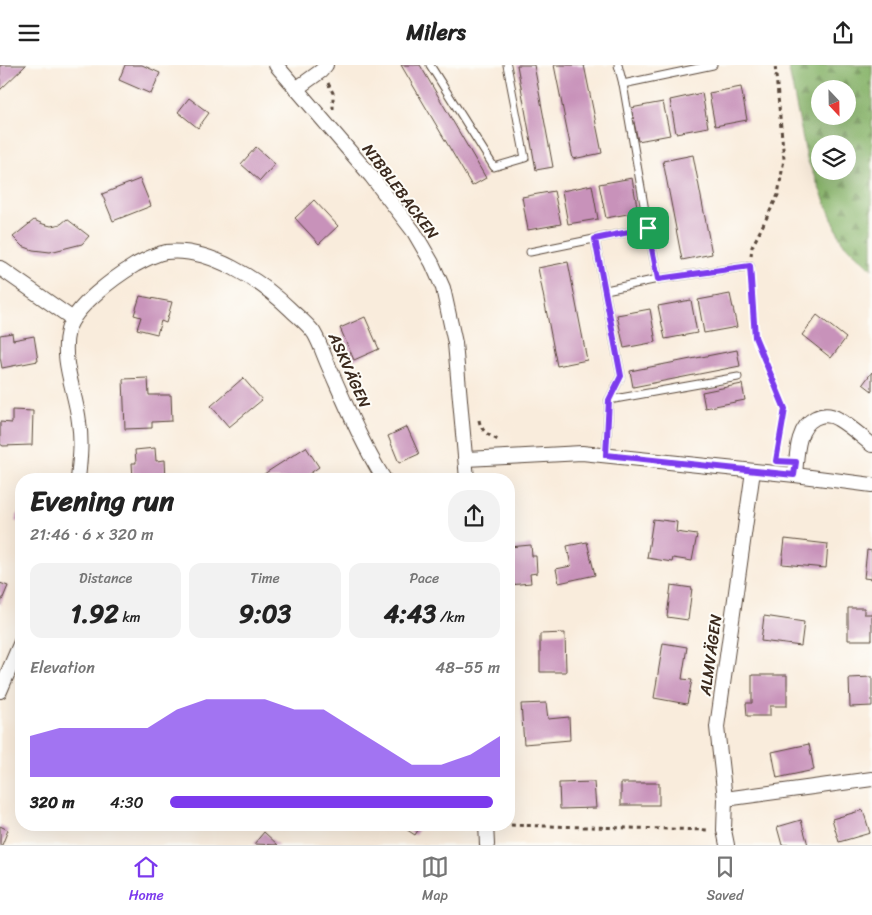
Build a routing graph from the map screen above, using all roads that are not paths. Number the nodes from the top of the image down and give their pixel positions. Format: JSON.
{"nodes":[{"id":1,"x":276,"y":65,"type":"edge"},
{"id":2,"x":430,"y":65,"type":"edge"},
{"id":3,"x":507,"y":65,"type":"edge"},
{"id":4,"x":618,"y":65,"type":"edge"},
{"id":5,"x":713,"y":65,"type":"edge"},
{"id":6,"x":324,"y":68,"type":"edge"},
{"id":7,"x":672,"y":69,"type":"edge"},
{"id":8,"x":623,"y":84,"type":"junction"},
{"id":9,"x":296,"y":89,"type":"junction"},
{"id":10,"x":648,"y":228,"type":"junction"},
{"id":11,"x":595,"y":239,"type":"junction"},
{"id":12,"x":530,"y":252,"type":"dead end"},
{"id":13,"x":750,"y":266,"type":"road end"},
{"id":14,"x":0,"y":268,"type":"edge"},
{"id":15,"x":658,"y":279,"type":"junction"},
{"id":16,"x":606,"y":290,"type":"junction"},
{"id":17,"x":73,"y":319,"type":"junction"},
{"id":18,"x":738,"y":377,"type":"dead end"},
{"id":19,"x":609,"y":400,"type":"junction"},
{"id":20,"x":872,"y":445,"type":"edge"},
{"id":21,"x":606,"y":455,"type":"junction"},
{"id":22,"x":466,"y":459,"type":"junction"},
{"id":23,"x":795,"y":468,"type":"junction"},
{"id":24,"x":753,"y":471,"type":"junction"},
{"id":25,"x":79,"y":473,"type":"edge"},
{"id":26,"x":380,"y":473,"type":"edge"},
{"id":27,"x":467,"y":473,"type":"edge"},
{"id":28,"x":872,"y":485,"type":"edge"},
{"id":29,"x":15,"y":656,"type":"edge"},
{"id":30,"x":0,"y":691,"type":"edge"},
{"id":31,"x":872,"y":779,"type":"edge"},
{"id":32,"x":725,"y":799,"type":"junction"},
{"id":33,"x":486,"y":831,"type":"edge"},
{"id":34,"x":487,"y":845,"type":"edge"},
{"id":35,"x":727,"y":845,"type":"edge"}],
"edges":[{"from":1,"to":9,"type":"street","name":"NIBBLEBACKEN"},
{"from":2,"to":3,"type":"lane"},
{"from":4,"to":8,"type":"lane"},
{"from":5,"to":7,"type":"lane"},
{"from":6,"to":9,"type":"street"},
{"from":7,"to":8,"type":"lane"},
{"from":8,"to":10,"type":"lane"},
{"from":9,"to":22,"type":"street","name":"NIBBLEBACKEN"},
{"from":10,"to":11,"type":"lane"},
{"from":10,"to":15,"type":"lane"},
{"from":11,"to":12,"type":"lane"},
{"from":11,"to":16,"type":"lane"},
{"from":13,"to":15,"type":"lane"},
{"from":14,"to":17,"type":"street"},
{"from":15,"to":16,"type":"lane"},
{"from":16,"to":19,"type":"lane"},
{"from":17,"to":25,"type":"street","name":"ASKVÄGEN"},
{"from":17,"to":26,"type":"street","name":"ASKVÄGEN"},
{"from":18,"to":19,"type":"lane"},
{"from":19,"to":21,"type":"lane"},
{"from":20,"to":23,"type":"street"},
{"from":21,"to":22,"type":"street"},
{"from":21,"to":24,"type":"street"},
{"from":22,"to":27,"type":"street","name":"NIBBLEBACKEN"},
{"from":23,"to":24,"type":"street"},
{"from":23,"to":28,"type":"street"},
{"from":24,"to":32,"type":"street","name":"ALMVÄGEN"},
{"from":29,"to":30,"type":"street"},
{"from":31,"to":32,"type":"street"},
{"from":32,"to":35,"type":"street","name":"ALMVÄGEN"},
{"from":33,"to":34,"type":"street"}]}
